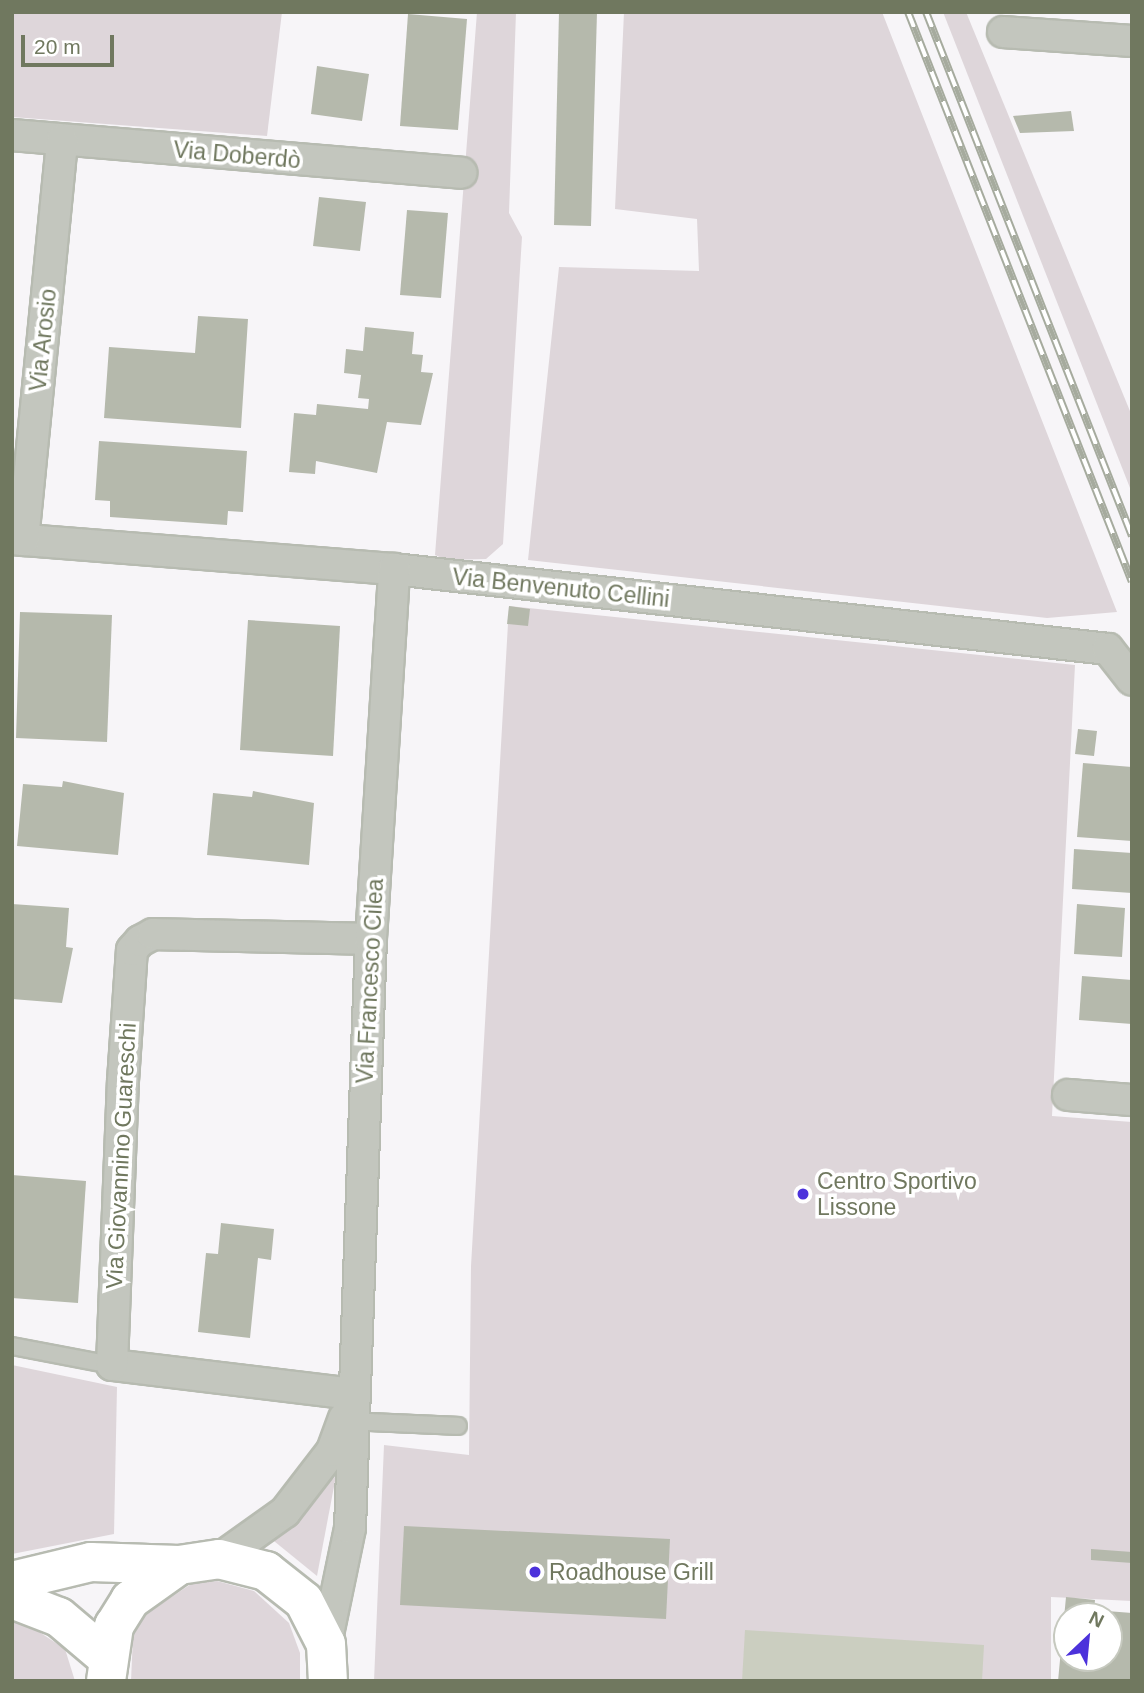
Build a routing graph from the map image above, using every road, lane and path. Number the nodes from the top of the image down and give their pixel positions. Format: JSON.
{"nodes":[{"id":1,"x":1003,"y":32,"type":"dead end"},
{"id":2,"x":1132,"y":41,"type":"edge"},
{"id":3,"x":12,"y":135,"type":"edge"},
{"id":4,"x":62,"y":140,"type":"junction"},
{"id":5,"x":461,"y":173,"type":"dead end"},
{"id":6,"x":18,"y":539,"type":"edge"},
{"id":7,"x":394,"y":569,"type":"junction"},
{"id":8,"x":1132,"y":680,"type":"edge"},
{"id":9,"x":371,"y":939,"type":"junction"},
{"id":10,"x":1068,"y":1095,"type":"dead end"},
{"id":11,"x":1132,"y":1100,"type":"edge"},
{"id":12,"x":12,"y":1346,"type":"edge"},
{"id":13,"x":112,"y":1365,"type":"junction"},
{"id":14,"x":350,"y":1412,"type":"junction"},
{"id":15,"x":458,"y":1426,"type":"dead end"},
{"id":16,"x":219,"y":1559,"type":"junction"},
{"id":17,"x":179,"y":1565,"type":"junction"},
{"id":18,"x":12,"y":1581,"type":"edge"},
{"id":19,"x":12,"y":1599,"type":"edge"},
{"id":20,"x":327,"y":1662,"type":"edge"},
{"id":21,"x":105,"y":1668,"type":"edge"}],
"edges":[{"from":1,"to":2,"type":"street"},
{"from":3,"to":4,"type":"street","name":"Via Doberdò"},
{"from":4,"to":5,"type":"street","name":"Via Doberdò"},
{"from":4,"to":6,"type":"street","name":"Via Arosio"},
{"from":6,"to":7,"type":"street","name":"Via Benvenuto Cellini"},
{"from":7,"to":8,"type":"street","name":"Via Benvenuto Cellini"},
{"from":7,"to":9,"type":"street","name":"Via Francesco Cilea"},
{"from":9,"to":13,"type":"street","name":"Via Giovannino Guareschi"},
{"from":9,"to":14,"type":"street","name":"Via Francesco Cilea"},
{"from":10,"to":11,"type":"street"},
{"from":12,"to":13,"type":"lane"},
{"from":13,"to":14,"type":"street"},
{"from":14,"to":15,"type":"lane"},
{"from":14,"to":16,"type":"street","name":"Via Francesco Cilea"},
{"from":14,"to":20,"type":"street","name":"Via Francesco Cilea"},
{"from":16,"to":17,"type":"main road"},
{"from":16,"to":20,"type":"main road"},
{"from":17,"to":18,"type":"main road"},
{"from":17,"to":21,"type":"main road"},
{"from":19,"to":21,"type":"main road"}]}
